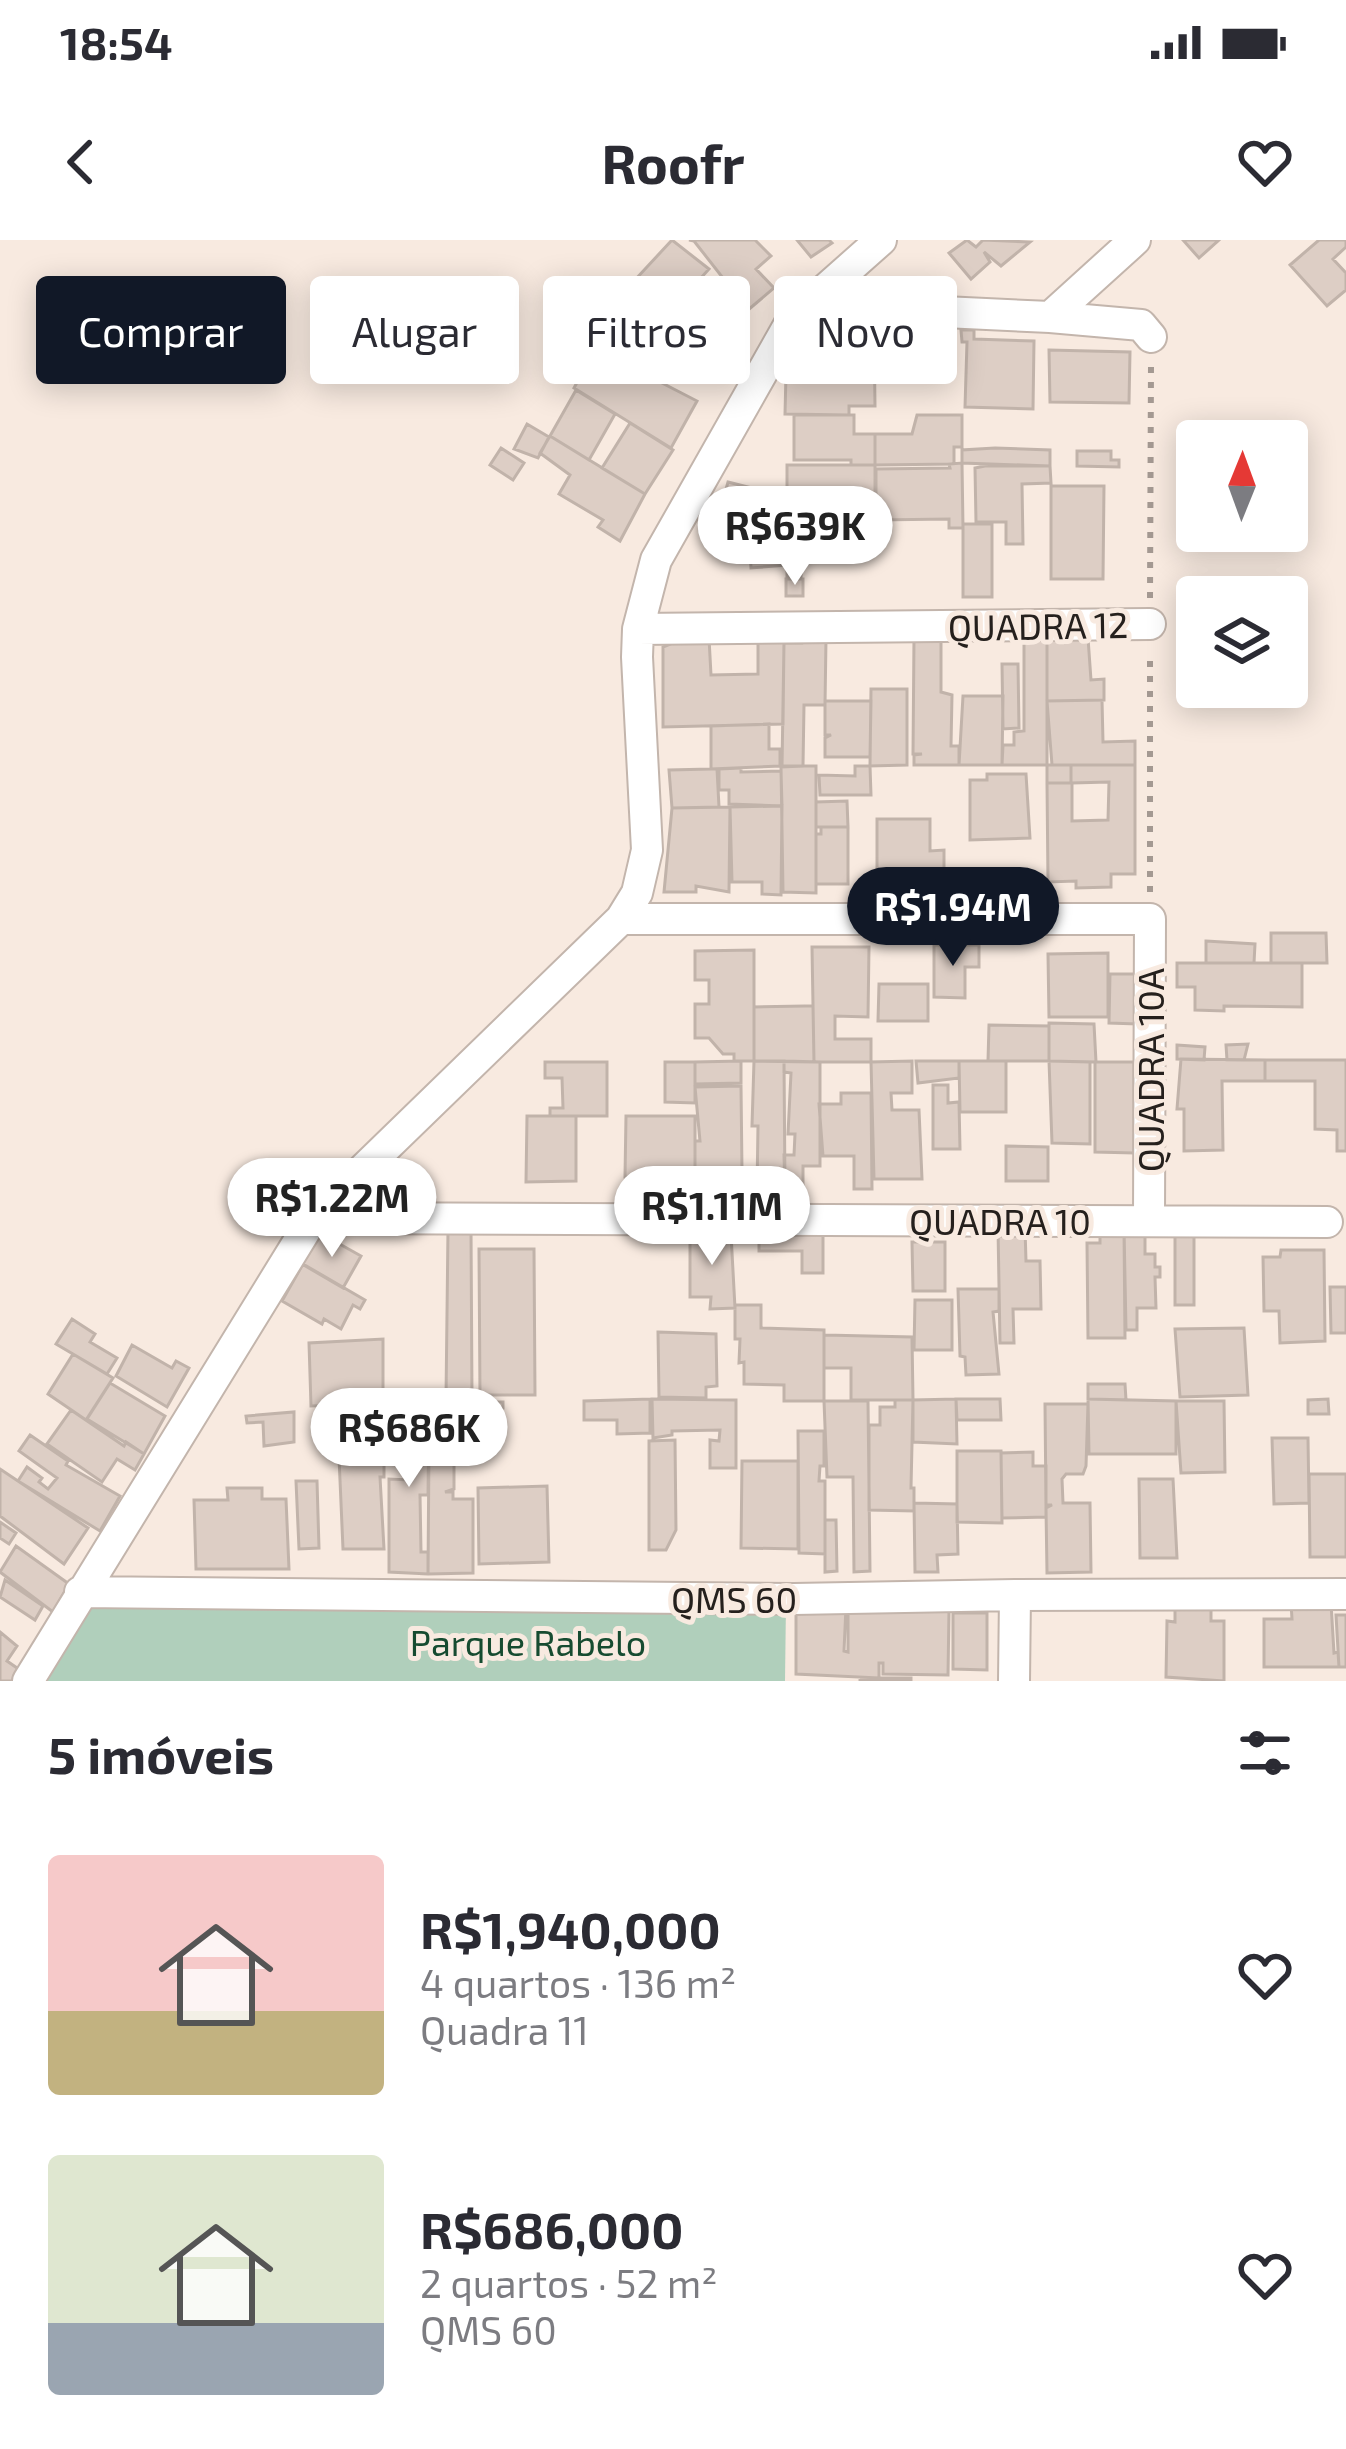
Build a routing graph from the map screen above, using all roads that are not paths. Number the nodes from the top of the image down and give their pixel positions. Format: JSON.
{"nodes":[{"id":1,"x":881,"y":240,"type":"edge"},
{"id":2,"x":1135,"y":240,"type":"edge"},
{"id":3,"x":840,"y":276,"type":"edge"},
{"id":4,"x":957,"y":312,"type":"edge"},
{"id":5,"x":1050,"y":316,"type":"junction"},
{"id":6,"x":1151,"y":338,"type":"dead end"},
{"id":7,"x":774,"y":353,"type":"edge"},
{"id":8,"x":1150,"y":624,"type":"dead end"},
{"id":9,"x":638,"y":629,"type":"junction"},
{"id":10,"x":621,"y":919,"type":"junction"},
{"id":11,"x":313,"y":1218,"type":"junction"},
{"id":12,"x":1149,"y":1220,"type":"junction"},
{"id":13,"x":1327,"y":1222,"type":"dead end"},
{"id":14,"x":80,"y":1592,"type":"junction"},
{"id":15,"x":1346,"y":1594,"type":"edge"},
{"id":16,"x":1015,"y":1595,"type":"junction"},
{"id":17,"x":28,"y":1681,"type":"edge"},
{"id":18,"x":1014,"y":1681,"type":"edge"}],
"edges":[{"from":1,"to":3,"type":"street"},
{"from":2,"to":5,"type":"street"},
{"from":4,"to":5,"type":"street"},
{"from":5,"to":6,"type":"street"},
{"from":7,"to":9,"type":"street"},
{"from":8,"to":9,"type":"street","name":"QUADRA 12"},
{"from":9,"to":10,"type":"street"},
{"from":10,"to":11,"type":"street"},
{"from":10,"to":12,"type":"street","name":"QUADRA 10A"},
{"from":11,"to":12,"type":"street","name":"QUADRA 10"},
{"from":11,"to":14,"type":"street"},
{"from":12,"to":13,"type":"street","name":"QUADRA 10"},
{"from":14,"to":16,"type":"street","name":"QMS 60"},
{"from":14,"to":17,"type":"street"},
{"from":15,"to":16,"type":"street","name":"QMS 60"},
{"from":16,"to":18,"type":"street"}]}
